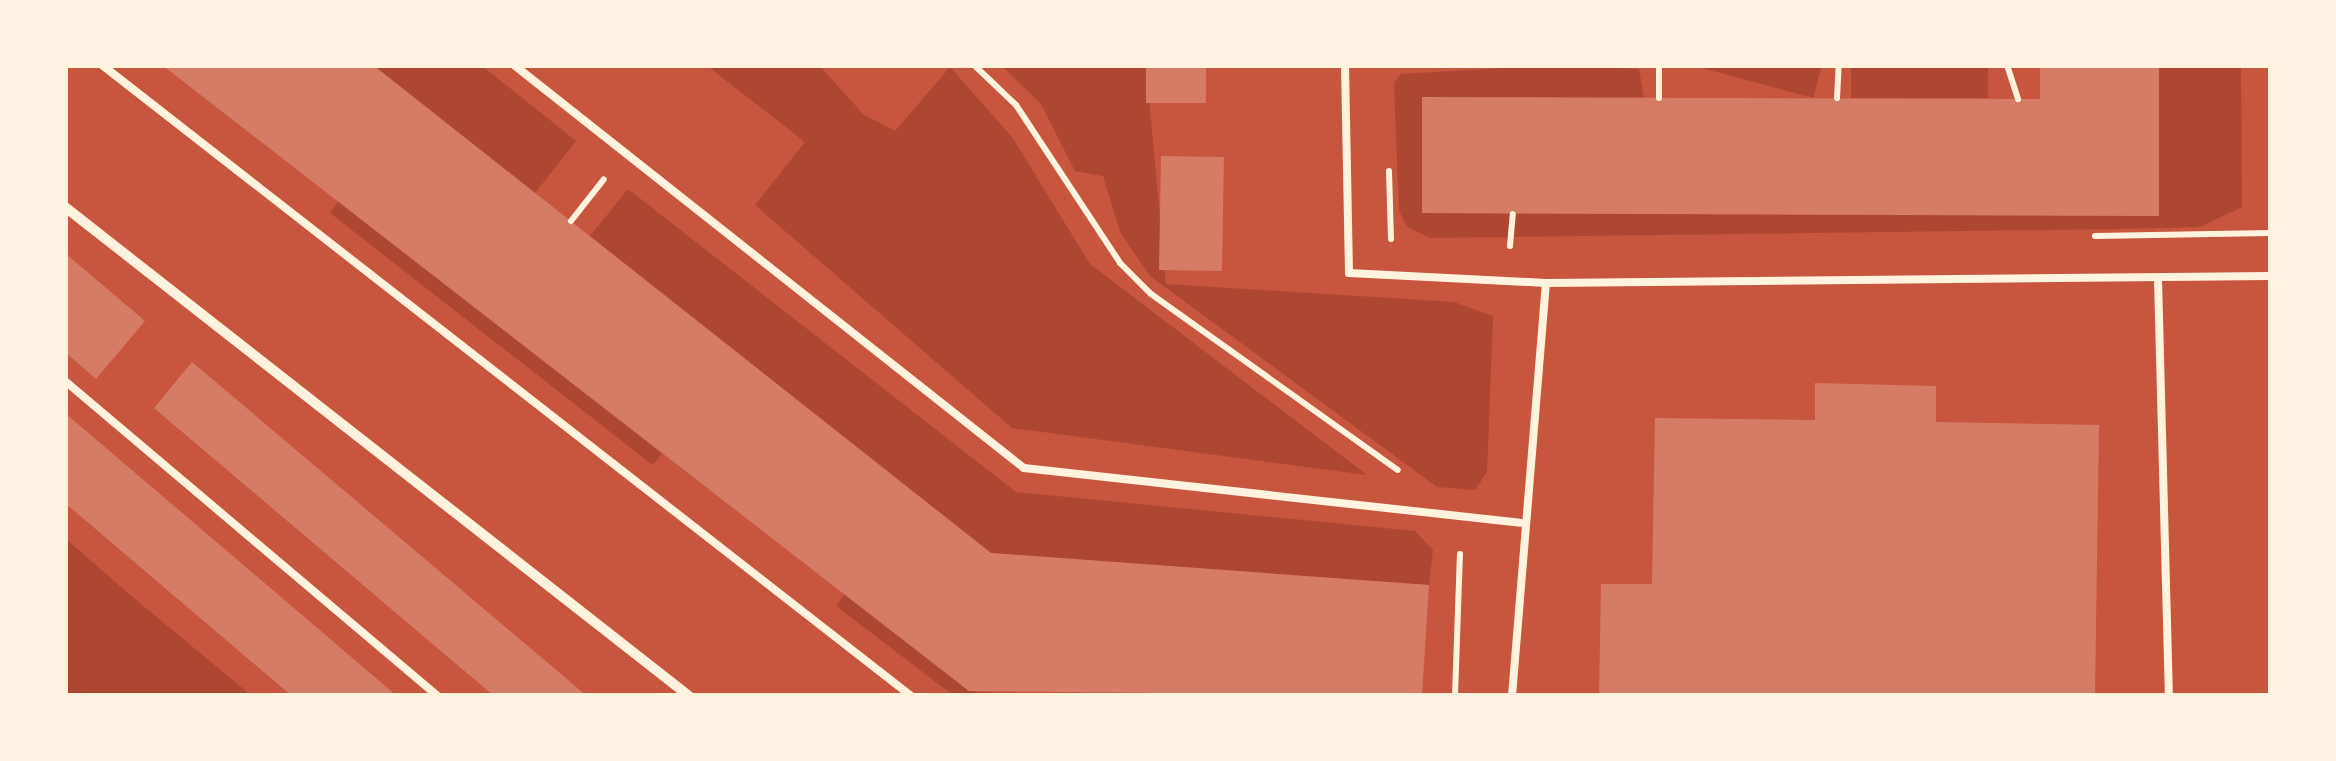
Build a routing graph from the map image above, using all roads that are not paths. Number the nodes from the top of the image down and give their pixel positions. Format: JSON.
{"nodes":[{"id":1,"x":102,"y":65,"type":"edge"},
{"id":2,"x":514,"y":65,"type":"edge"},
{"id":3,"x":1345,"y":65,"type":"edge"},
{"id":4,"x":65,"y":207,"type":"edge"},
{"id":5,"x":2271,"y":276,"type":"edge"},
{"id":6,"x":2158,"y":279,"type":"junction"},
{"id":7,"x":1546,"y":283,"type":"junction"},
{"id":8,"x":65,"y":381,"type":"edge"},
{"id":9,"x":1520,"y":523,"type":"junction"},
{"id":10,"x":438,"y":696,"type":"edge"},
{"id":11,"x":689,"y":696,"type":"edge"},
{"id":12,"x":911,"y":696,"type":"edge"},
{"id":13,"x":1512,"y":696,"type":"edge"},
{"id":14,"x":2169,"y":696,"type":"edge"}],
"edges":[{"from":1,"to":12,"type":"lane"},
{"from":2,"to":9,"type":"lane"},
{"from":3,"to":7,"type":"lane"},
{"from":4,"to":11,"type":"street"},
{"from":5,"to":6,"type":"lane"},
{"from":6,"to":7,"type":"lane"},
{"from":6,"to":14,"type":"lane"},
{"from":7,"to":9,"type":"lane"},
{"from":8,"to":10,"type":"lane"},
{"from":9,"to":13,"type":"lane"}]}
